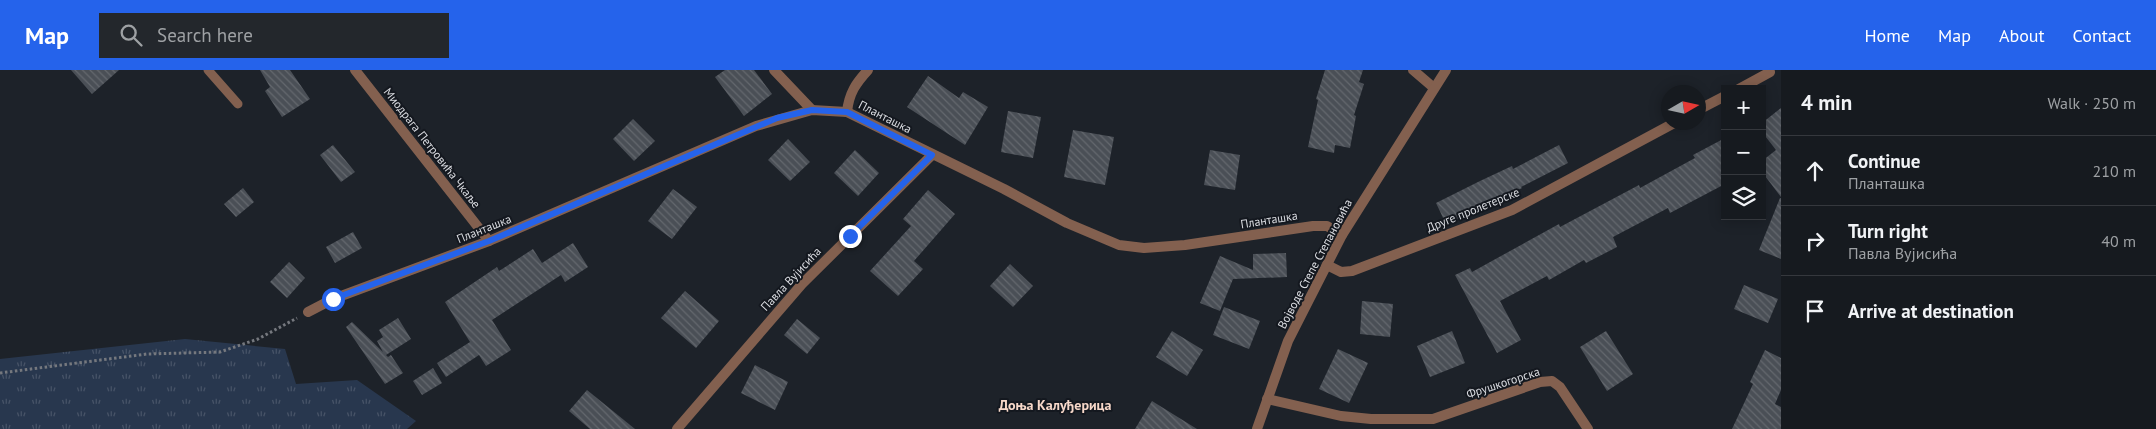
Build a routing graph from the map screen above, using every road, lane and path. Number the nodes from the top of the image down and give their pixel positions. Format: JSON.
{"nodes":[{"id":1,"x":208,"y":70,"type":"edge"},
{"id":2,"x":355,"y":70,"type":"edge"},
{"id":3,"x":774,"y":70,"type":"edge"},
{"id":4,"x":868,"y":70,"type":"edge"},
{"id":5,"x":1413,"y":70,"type":"edge"},
{"id":6,"x":1446,"y":70,"type":"edge"},
{"id":7,"x":1770,"y":72,"type":"dead end"},
{"id":8,"x":1746,"y":85,"type":"edge"},
{"id":9,"x":1434,"y":88,"type":"junction"},
{"id":10,"x":1721,"y":98,"type":"edge"},
{"id":11,"x":238,"y":104,"type":"dead end"},
{"id":12,"x":1706,"y":106,"type":"edge"},
{"id":13,"x":812,"y":110,"type":"junction"},
{"id":14,"x":847,"y":112,"type":"junction"},
{"id":15,"x":1661,"y":130,"type":"edge"},
{"id":16,"x":932,"y":155,"type":"junction"},
{"id":17,"x":1342,"y":235,"type":"junction"},
{"id":18,"x":489,"y":241,"type":"junction"},
{"id":19,"x":1327,"y":265,"type":"junction"},
{"id":20,"x":308,"y":312,"type":"joint"},
{"id":21,"x":0,"y":373,"type":"edge"},
{"id":22,"x":1267,"y":399,"type":"junction"},
{"id":23,"x":1434,"y":424,"type":"edge"},
{"id":24,"x":677,"y":429,"type":"edge"},
{"id":25,"x":1257,"y":429,"type":"edge"},
{"id":26,"x":1588,"y":429,"type":"edge"}],
"edges":[{"from":1,"to":11,"type":"lane"},
{"from":2,"to":18,"type":"street","name":"Миодрага Петровића Чкаље"},
{"from":3,"to":13,"type":"street"},
{"from":4,"to":14,"type":"street"},
{"from":5,"to":9,"type":"street"},
{"from":6,"to":9,"type":"street","name":"Војводе Степе Степановића"},
{"from":7,"to":8,"type":"street"},
{"from":9,"to":17,"type":"street","name":"Војводе Степе Степановића"},
{"from":10,"to":12,"type":"street"},
{"from":13,"to":14,"type":"street","name":"Планташка"},
{"from":13,"to":18,"type":"street","name":"Планташка"},
{"from":14,"to":16,"type":"street","name":"Планташка"},
{"from":15,"to":19,"type":"street","name":"Друге пролетерске"},
{"from":16,"to":17,"type":"street","name":"Планташка"},
{"from":16,"to":24,"type":"street","name":"Павла Вујисића"},
{"from":17,"to":19,"type":"street","name":"Војводе Степе Степановића"},
{"from":18,"to":20,"type":"street","name":"Планташка"},
{"from":19,"to":22,"type":"street","name":"Војводе Степе Степановића"},
{"from":20,"to":21,"type":"path"},
{"from":22,"to":23,"type":"street","name":"Фрушкогорска"},
{"from":22,"to":25,"type":"street","name":"Војводе Степе Степановића"},
{"from":23,"to":26,"type":"street","name":"Фрушкогорска"}]}
